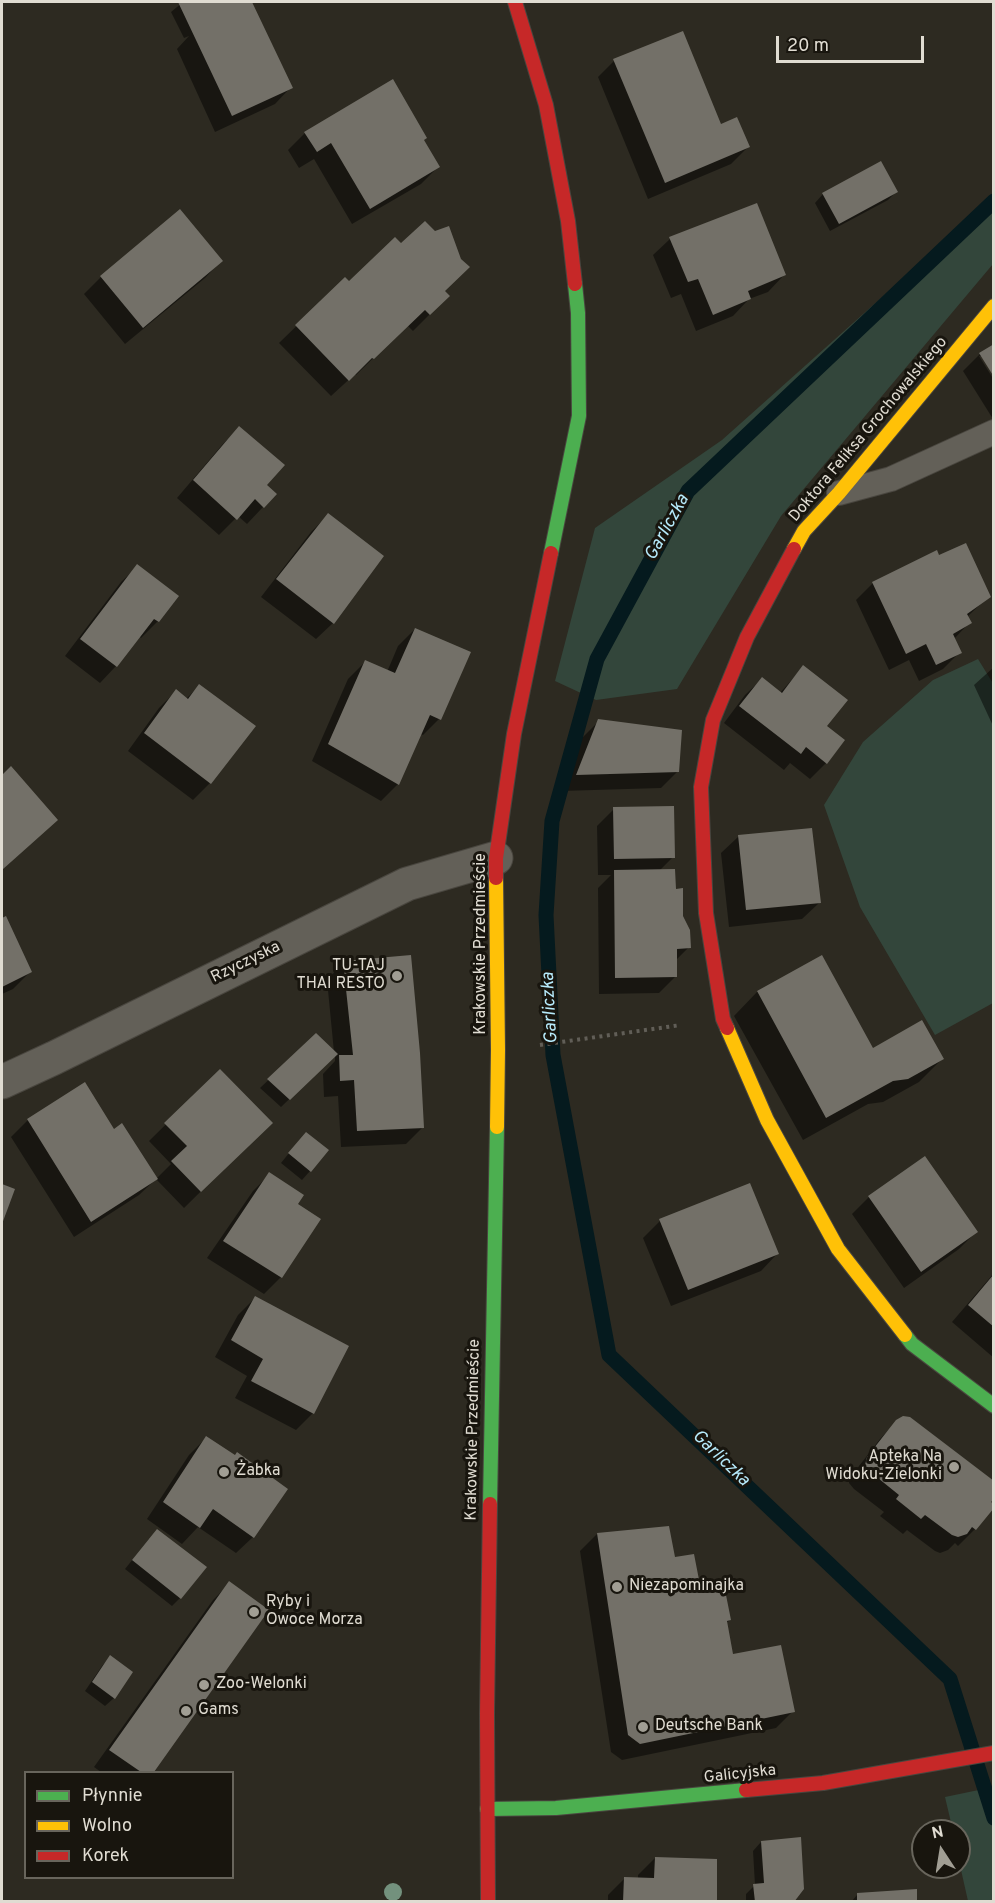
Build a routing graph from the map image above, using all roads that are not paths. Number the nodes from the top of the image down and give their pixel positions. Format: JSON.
{"nodes":[{"id":1,"x":515,"y":2,"type":"edge"},
{"id":2,"x":993,"y":306,"type":"edge"},
{"id":3,"x":993,"y":432,"type":"edge"},
{"id":4,"x":839,"y":493,"type":"junction"},
{"id":5,"x":496,"y":858,"type":"junction"},
{"id":6,"x":2,"y":1082,"type":"edge"},
{"id":7,"x":993,"y":1406,"type":"edge"},
{"id":8,"x":993,"y":1753,"type":"edge"},
{"id":9,"x":487,"y":1809,"type":"junction"},
{"id":10,"x":489,"y":1902,"type":"edge"}],
"edges":[{"from":1,"to":5,"type":"main road","name":"Krakowskie Przedmieście"},
{"from":2,"to":4,"type":"main road","name":"Doktora Feliksa Grochowalskiego"},
{"from":3,"to":4,"type":"lane"},
{"from":4,"to":7,"type":"main road","name":"Doktora Feliksa Grochowalskiego"},
{"from":5,"to":6,"type":"street","name":"Rzyczyska"},
{"from":5,"to":9,"type":"main road","name":"Krakowskie Przedmieście"},
{"from":8,"to":9,"type":"main road","name":"Galicyjska"},
{"from":9,"to":10,"type":"main road","name":"Krakowskie Przedmieście"}]}
